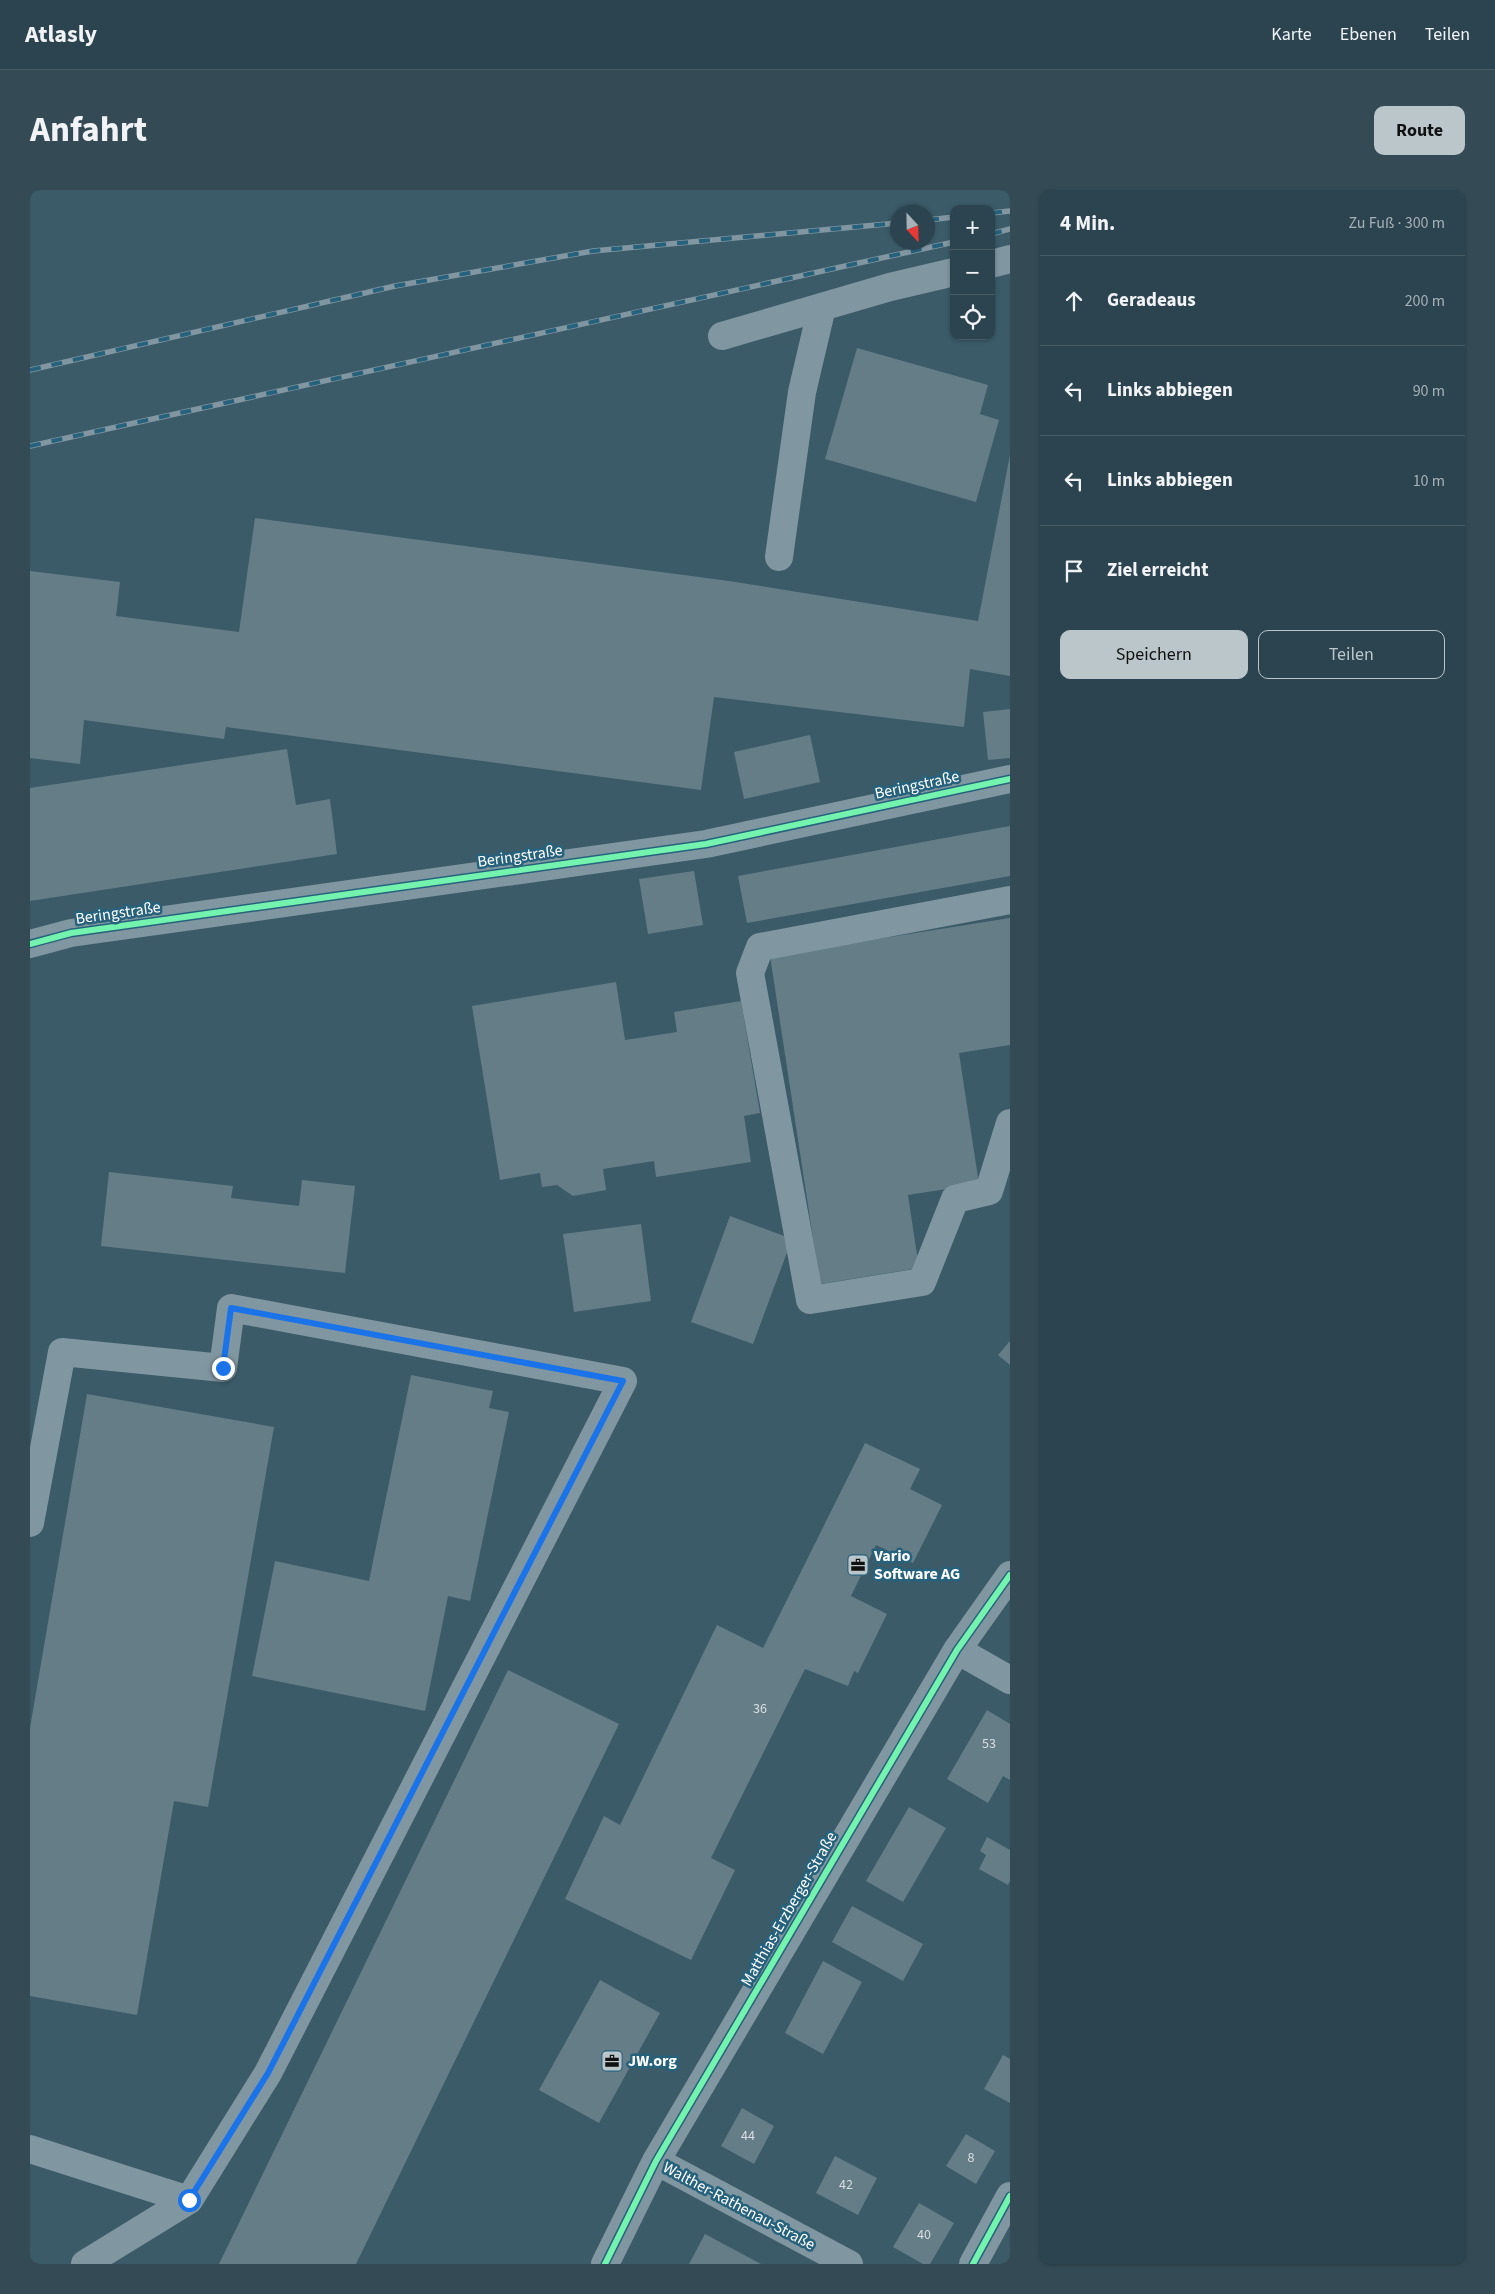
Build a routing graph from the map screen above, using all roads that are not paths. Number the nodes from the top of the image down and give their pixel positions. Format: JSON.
{"nodes":[{"id":1,"x":1010,"y":259,"type":"edge"},
{"id":2,"x":995,"y":263,"type":"edge"},
{"id":3,"x":950,"y":273,"type":"edge"},
{"id":4,"x":822,"y":307,"type":"junction"},
{"id":5,"x":722,"y":336,"type":"dead end"},
{"id":6,"x":779,"y":557,"type":"dead end"},
{"id":7,"x":1010,"y":779,"type":"edge"},
{"id":8,"x":1010,"y":900,"type":"edge"},
{"id":9,"x":30,"y":944,"type":"edge"},
{"id":10,"x":1010,"y":1124,"type":"edge"},
{"id":11,"x":30,"y":1523,"type":"edge"},
{"id":12,"x":1010,"y":1575,"type":"edge"},
{"id":13,"x":957,"y":1650,"type":"junction"},
{"id":14,"x":1010,"y":1680,"type":"edge"},
{"id":15,"x":30,"y":2149,"type":"edge"},
{"id":16,"x":656,"y":2161,"type":"junction"},
{"id":17,"x":1010,"y":2196,"type":"edge"},
{"id":18,"x":189,"y":2200,"type":"junction"},
{"id":19,"x":85,"y":2264,"type":"edge"},
{"id":20,"x":605,"y":2264,"type":"edge"},
{"id":21,"x":849,"y":2264,"type":"edge"},
{"id":22,"x":973,"y":2264,"type":"edge"}],
"edges":[{"from":1,"to":2,"type":"street"},
{"from":3,"to":4,"type":"street"},
{"from":4,"to":5,"type":"street"},
{"from":4,"to":6,"type":"street"},
{"from":7,"to":9,"type":"street","name":"Beringstraße"},
{"from":8,"to":10,"type":"street"},
{"from":11,"to":18,"type":"street"},
{"from":12,"to":13,"type":"street","name":"Matthias-Erzberger-Straße"},
{"from":13,"to":14,"type":"street"},
{"from":13,"to":16,"type":"street","name":"Matthias-Erzberger-Straße"},
{"from":15,"to":18,"type":"street"},
{"from":16,"to":20,"type":"street","name":"Matthias-Erzberger-Straße"},
{"from":16,"to":21,"type":"street","name":"Walther-Rathenau-Straße"},
{"from":17,"to":22,"type":"street"},
{"from":18,"to":19,"type":"street"}]}
